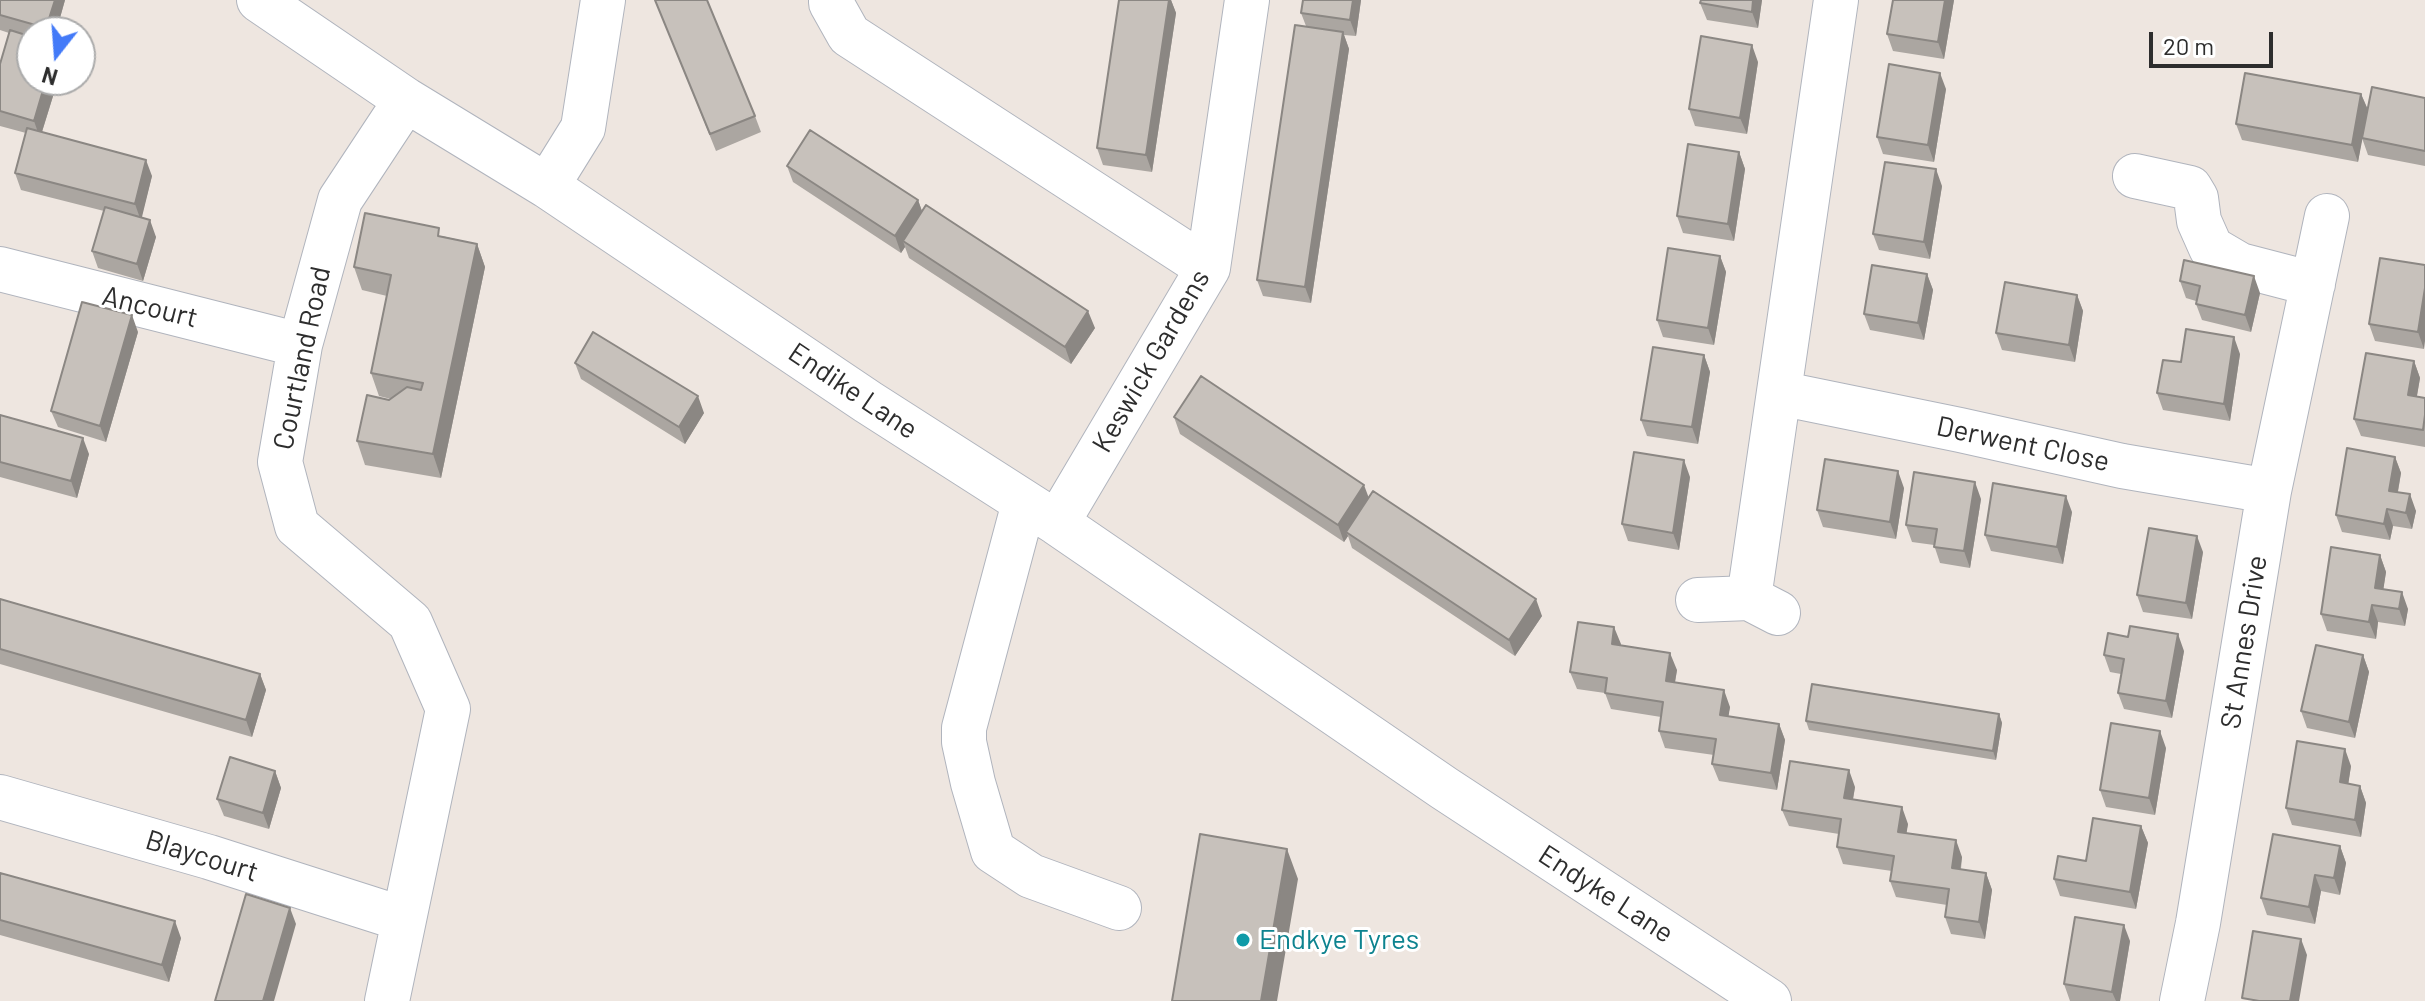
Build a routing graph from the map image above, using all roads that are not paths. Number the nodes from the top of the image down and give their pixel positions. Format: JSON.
{"nodes":[{"id":1,"x":259,"y":0,"type":"edge"},
{"id":2,"x":603,"y":0,"type":"edge"},
{"id":3,"x":831,"y":0,"type":"edge"},
{"id":4,"x":1247,"y":0,"type":"edge"},
{"id":5,"x":1836,"y":0,"type":"edge"},
{"id":6,"x":406,"y":100,"type":"junction"},
{"id":7,"x":2135,"y":176,"type":"dead end"},
{"id":8,"x":547,"y":186,"type":"junction"},
{"id":9,"x":2327,"y":216,"type":"dead end"},
{"id":10,"x":1208,"y":268,"type":"junction"},
{"id":11,"x":0,"y":269,"type":"edge"},
{"id":12,"x":2313,"y":284,"type":"junction"},
{"id":13,"x":300,"y":345,"type":"junction"},
{"id":14,"x":1779,"y":393,"type":"junction"},
{"id":15,"x":2269,"y":491,"type":"junction"},
{"id":16,"x":1040,"y":513,"type":"junction"},
{"id":17,"x":1698,"y":600,"type":"dead end"},
{"id":18,"x":1444,"y":788,"type":"joint"},
{"id":19,"x":0,"y":797,"type":"edge"},
{"id":20,"x":1119,"y":908,"type":"dead end"},
{"id":21,"x":403,"y":919,"type":"junction"},
{"id":22,"x":387,"y":1001,"type":"edge"},
{"id":23,"x":1769,"y":1001,"type":"edge"},
{"id":24,"x":2182,"y":1001,"type":"edge"}],
"edges":[{"from":1,"to":6,"type":"street","name":"Endike Lane"},
{"from":2,"to":8,"type":"street"},
{"from":3,"to":10,"type":"street"},
{"from":4,"to":10,"type":"street","name":"Keswick Gardens"},
{"from":5,"to":14,"type":"street"},
{"from":6,"to":8,"type":"street","name":"Endike Lane"},
{"from":6,"to":13,"type":"street","name":"Courtland Road"},
{"from":7,"to":12,"type":"street"},
{"from":8,"to":16,"type":"street","name":"Endike Lane"},
{"from":9,"to":12,"type":"street","name":"St Annes Drive"},
{"from":10,"to":16,"type":"street","name":"Keswick Gardens"},
{"from":11,"to":13,"type":"street","name":"Ancourt"},
{"from":12,"to":15,"type":"street","name":"St Annes Drive"},
{"from":13,"to":21,"type":"street","name":"Courtland Road"},
{"from":14,"to":15,"type":"street","name":"Derwent Close"},
{"from":14,"to":17,"type":"street"},
{"from":15,"to":24,"type":"street","name":"St Annes Drive"},
{"from":16,"to":18,"type":"street","name":"Endike Lane"},
{"from":16,"to":20,"type":"street","name":"Keswick Gardens"},
{"from":18,"to":23,"type":"street","name":"Endyke Lane"},
{"from":19,"to":21,"type":"street","name":"Blaycourt"},
{"from":21,"to":22,"type":"street","name":"Courtland Road"}]}
